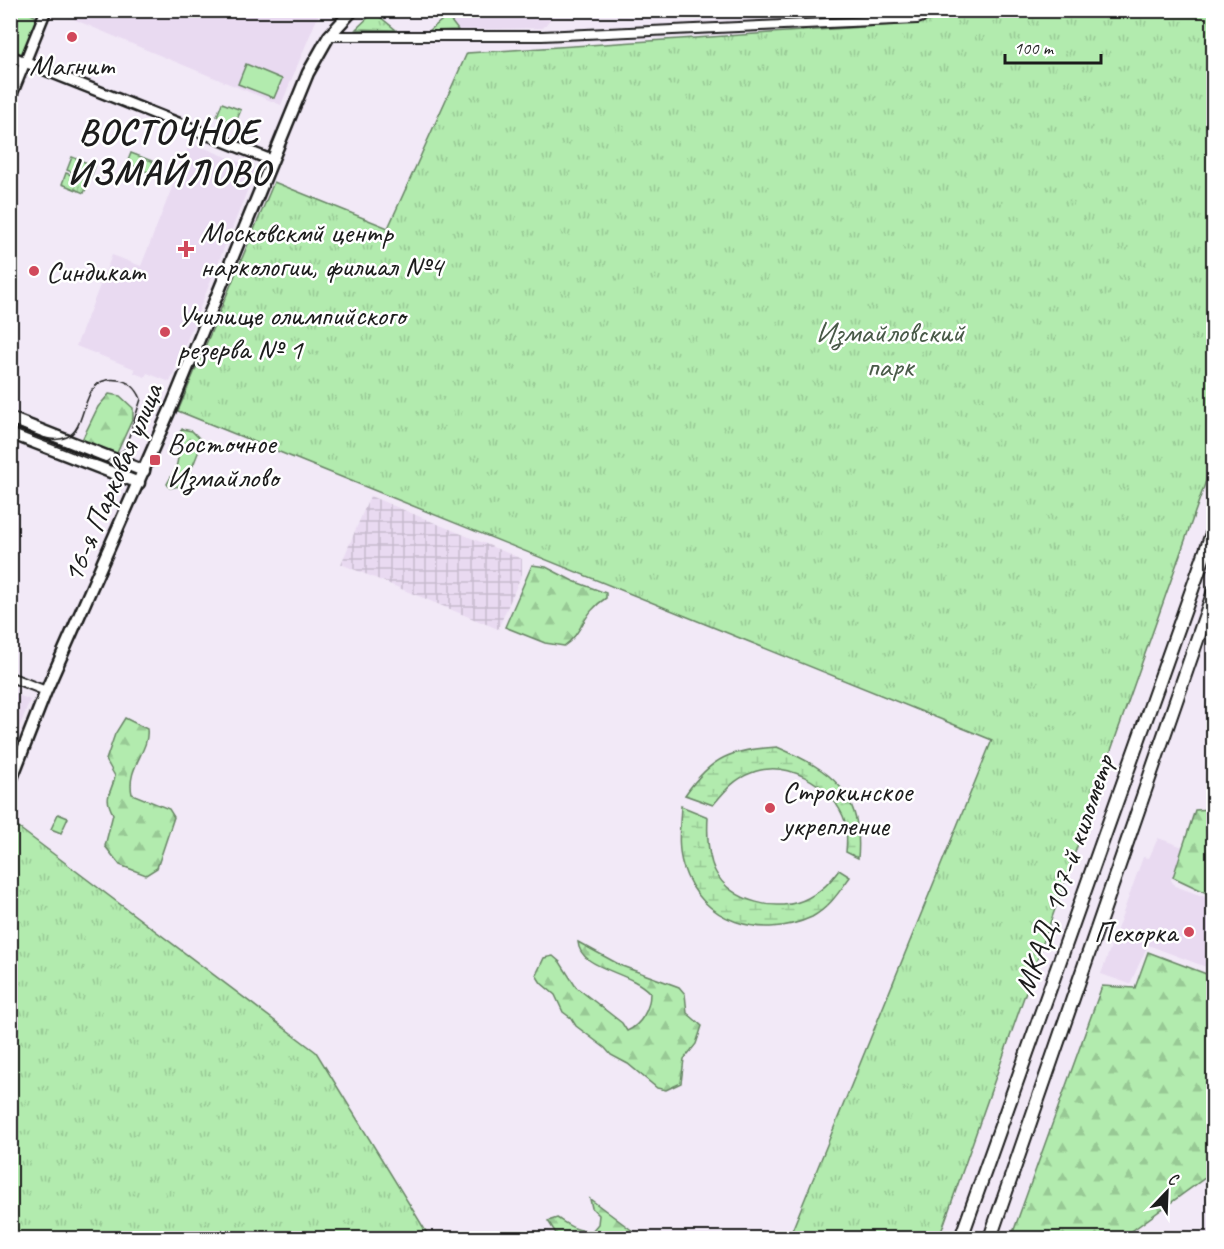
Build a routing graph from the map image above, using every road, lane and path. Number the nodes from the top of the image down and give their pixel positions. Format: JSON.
{"nodes":[{"id":1,"x":353,"y":10,"type":"edge"},
{"id":2,"x":942,"y":10,"type":"edge"},
{"id":3,"x":44,"y":11,"type":"edge"},
{"id":4,"x":329,"y":36,"type":"junction"},
{"id":5,"x":10,"y":56,"type":"edge"},
{"id":6,"x":26,"y":62,"type":"junction"},
{"id":7,"x":10,"y":99,"type":"edge"},
{"id":8,"x":271,"y":160,"type":"junction"},
{"id":9,"x":10,"y":418,"type":"edge"},
{"id":10,"x":10,"y":433,"type":"edge"},
{"id":11,"x":144,"y":471,"type":"junction"},
{"id":12,"x":139,"y":483,"type":"junction"},
{"id":13,"x":1214,"y":528,"type":"edge"},
{"id":14,"x":1214,"y":591,"type":"edge"},
{"id":15,"x":10,"y":677,"type":"edge"},
{"id":16,"x":46,"y":692,"type":"junction"},
{"id":17,"x":10,"y":783,"type":"edge"},
{"id":18,"x":961,"y":1239,"type":"edge"},
{"id":19,"x":990,"y":1239,"type":"edge"}],
"edges":[{"from":1,"to":4,"type":"main road","name":"16-я Парковая улица"},
{"from":2,"to":4,"type":"street"},
{"from":3,"to":6,"type":"street"},
{"from":4,"to":8,"type":"main road","name":"16-я Парковая улица"},
{"from":5,"to":6,"type":"street"},
{"from":6,"to":7,"type":"street"},
{"from":6,"to":8,"type":"street"},
{"from":8,"to":11,"type":"main road","name":"16-я Парковая улица"},
{"from":9,"to":11,"type":"main road"},
{"from":10,"to":12,"type":"main road"},
{"from":11,"to":12,"type":"main road","name":"16-я Парковая улица"},
{"from":12,"to":16,"type":"main road","name":"16-я Парковая улица"},
{"from":13,"to":18,"type":"highway","name":"МКАД, 107-й километр"},
{"from":14,"to":19,"type":"highway","name":"МКАД, 107-й километр"},
{"from":15,"to":16,"type":"street"},
{"from":16,"to":17,"type":"main road","name":"16-я Парковая улица"}]}
